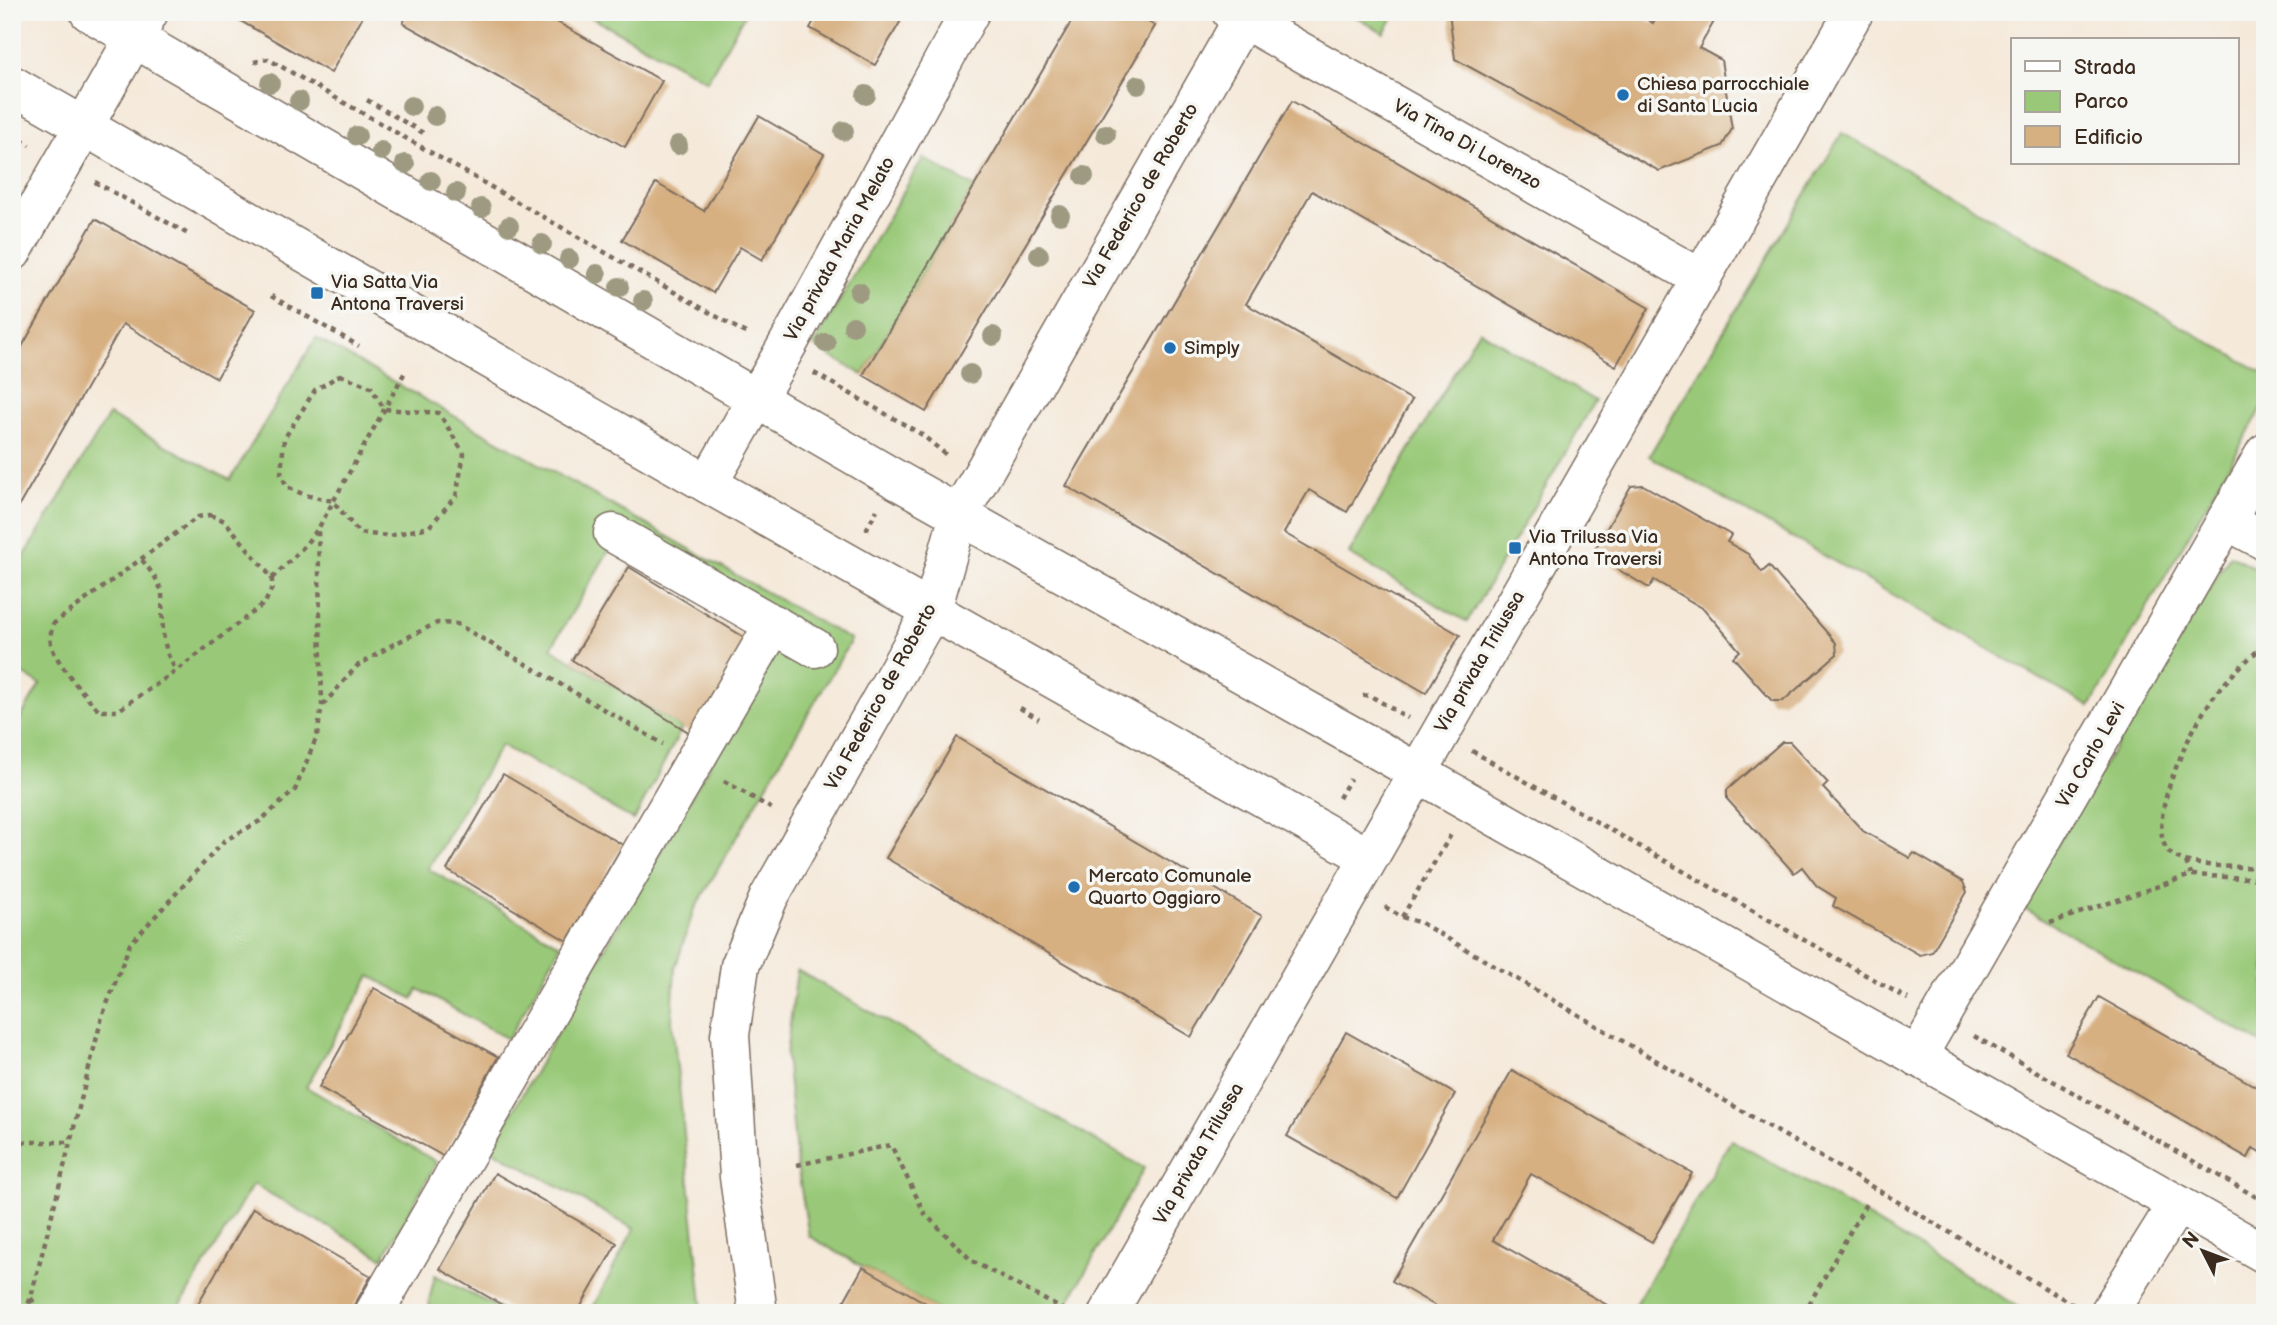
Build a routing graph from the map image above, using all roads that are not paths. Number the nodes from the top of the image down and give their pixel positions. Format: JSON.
{"nodes":[{"id":1,"x":89,"y":12,"type":"edge"},
{"id":2,"x":970,"y":12,"type":"edge"},
{"id":3,"x":1854,"y":12,"type":"edge"},
{"id":4,"x":1240,"y":14,"type":"edge"},
{"id":5,"x":142,"y":25,"type":"edge"},
{"id":6,"x":12,"y":85,"type":"edge"},
{"id":7,"x":84,"y":127,"type":"junction"},
{"id":8,"x":12,"y":252,"type":"edge"},
{"id":9,"x":1702,"y":279,"type":"junction"},
{"id":10,"x":758,"y":398,"type":"junction"},
{"id":11,"x":2265,"y":453,"type":"edge"},
{"id":12,"x":708,"y":484,"type":"junction"},
{"id":13,"x":959,"y":515,"type":"junction"},
{"id":14,"x":2226,"y":520,"type":"junction"},
{"id":15,"x":613,"y":533,"type":"dead end"},
{"id":16,"x":2265,"y":541,"type":"edge"},
{"id":17,"x":932,"y":610,"type":"junction"},
{"id":18,"x":774,"y":624,"type":"junction"},
{"id":19,"x":815,"y":648,"type":"dead end"},
{"id":20,"x":1417,"y":772,"type":"junction"},
{"id":21,"x":1368,"y":856,"type":"junction"},
{"id":22,"x":1917,"y":1057,"type":"junction"},
{"id":23,"x":2177,"y":1204,"type":"junction"},
{"id":24,"x":2265,"y":1254,"type":"edge"},
{"id":25,"x":2094,"y":1310,"type":"edge"},
{"id":26,"x":375,"y":1312,"type":"edge"},
{"id":27,"x":758,"y":1313,"type":"edge"},
{"id":28,"x":1108,"y":1313,"type":"edge"}],
"edges":[{"from":1,"to":5,"type":"street"},
{"from":2,"to":10,"type":"street","name":"Via privata Maria Melato"},
{"from":3,"to":9,"type":"street","name":"Via privata Trilussa"},
{"from":4,"to":9,"type":"street","name":"Via Tina Di Lorenzo"},
{"from":4,"to":13,"type":"street","name":"Via Federico de Roberto"},
{"from":5,"to":7,"type":"street"},
{"from":5,"to":10,"type":"street"},
{"from":6,"to":7,"type":"street"},
{"from":7,"to":8,"type":"street"},
{"from":7,"to":12,"type":"street"},
{"from":9,"to":20,"type":"street","name":"Via privata Trilussa"},
{"from":10,"to":12,"type":"street","name":"Via privata Maria Melato"},
{"from":10,"to":13,"type":"street"},
{"from":11,"to":14,"type":"street","name":"Via Carlo Levi"},
{"from":12,"to":17,"type":"street"},
{"from":13,"to":17,"type":"street","name":"Via Federico de Roberto"},
{"from":13,"to":20,"type":"street"},
{"from":14,"to":16,"type":"street"},
{"from":14,"to":22,"type":"street","name":"Via Carlo Levi"},
{"from":15,"to":18,"type":"street"},
{"from":17,"to":21,"type":"street"},
{"from":17,"to":27,"type":"street","name":"Via Federico de Roberto"},
{"from":18,"to":19,"type":"street"},
{"from":18,"to":26,"type":"street"},
{"from":20,"to":21,"type":"street","name":"Via privata Trilussa"},
{"from":20,"to":22,"type":"street"},
{"from":21,"to":28,"type":"street","name":"Via privata Trilussa"},
{"from":22,"to":23,"type":"street"},
{"from":23,"to":24,"type":"street"},
{"from":23,"to":25,"type":"street"}]}
